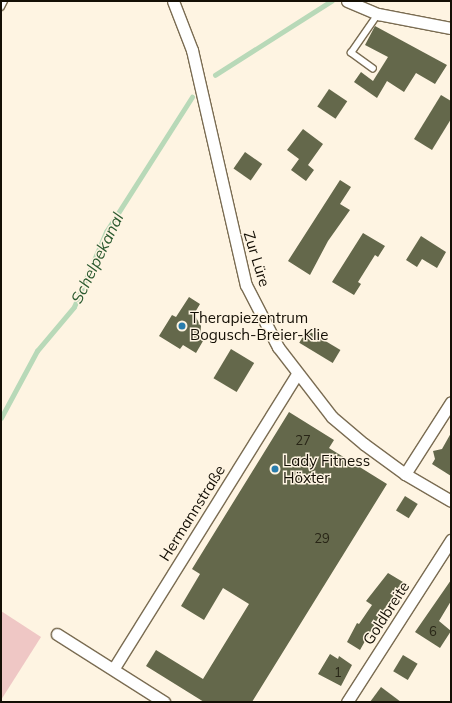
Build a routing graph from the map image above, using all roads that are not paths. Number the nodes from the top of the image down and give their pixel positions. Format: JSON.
{"nodes":[{"id":1,"x":4,"y":1,"type":"edge"},
{"id":2,"x":173,"y":1,"type":"edge"},
{"id":3,"x":347,"y":1,"type":"edge"},
{"id":4,"x":1,"y":7,"type":"edge"},
{"id":5,"x":378,"y":14,"type":"junction"},
{"id":6,"x":451,"y":28,"type":"edge"},
{"id":7,"x":373,"y":69,"type":"dead end"},
{"id":8,"x":297,"y":374,"type":"junction"},
{"id":9,"x":451,"y":402,"type":"edge"},
{"id":10,"x":405,"y":474,"type":"junction"},
{"id":11,"x":451,"y":501,"type":"edge"},
{"id":12,"x":451,"y":540,"type":"edge"},
{"id":13,"x":57,"y":634,"type":"dead end"},
{"id":14,"x":114,"y":668,"type":"junction"},
{"id":15,"x":164,"y":702,"type":"edge"},
{"id":16,"x":347,"y":702,"type":"edge"}],
"edges":[{"from":1,"to":4,"type":"lane"},
{"from":2,"to":8,"type":"street","name":"Zur Lüre"},
{"from":3,"to":5,"type":"street"},
{"from":5,"to":6,"type":"street"},
{"from":5,"to":7,"type":"lane"},
{"from":8,"to":10,"type":"street","name":"Zur Lüre"},
{"from":8,"to":14,"type":"street","name":"Hermannstraße"},
{"from":9,"to":10,"type":"street"},
{"from":10,"to":11,"type":"street","name":"Zur Lüre"},
{"from":12,"to":16,"type":"street","name":"Goldbreite"},
{"from":13,"to":14,"type":"street"},
{"from":14,"to":15,"type":"street"}]}
